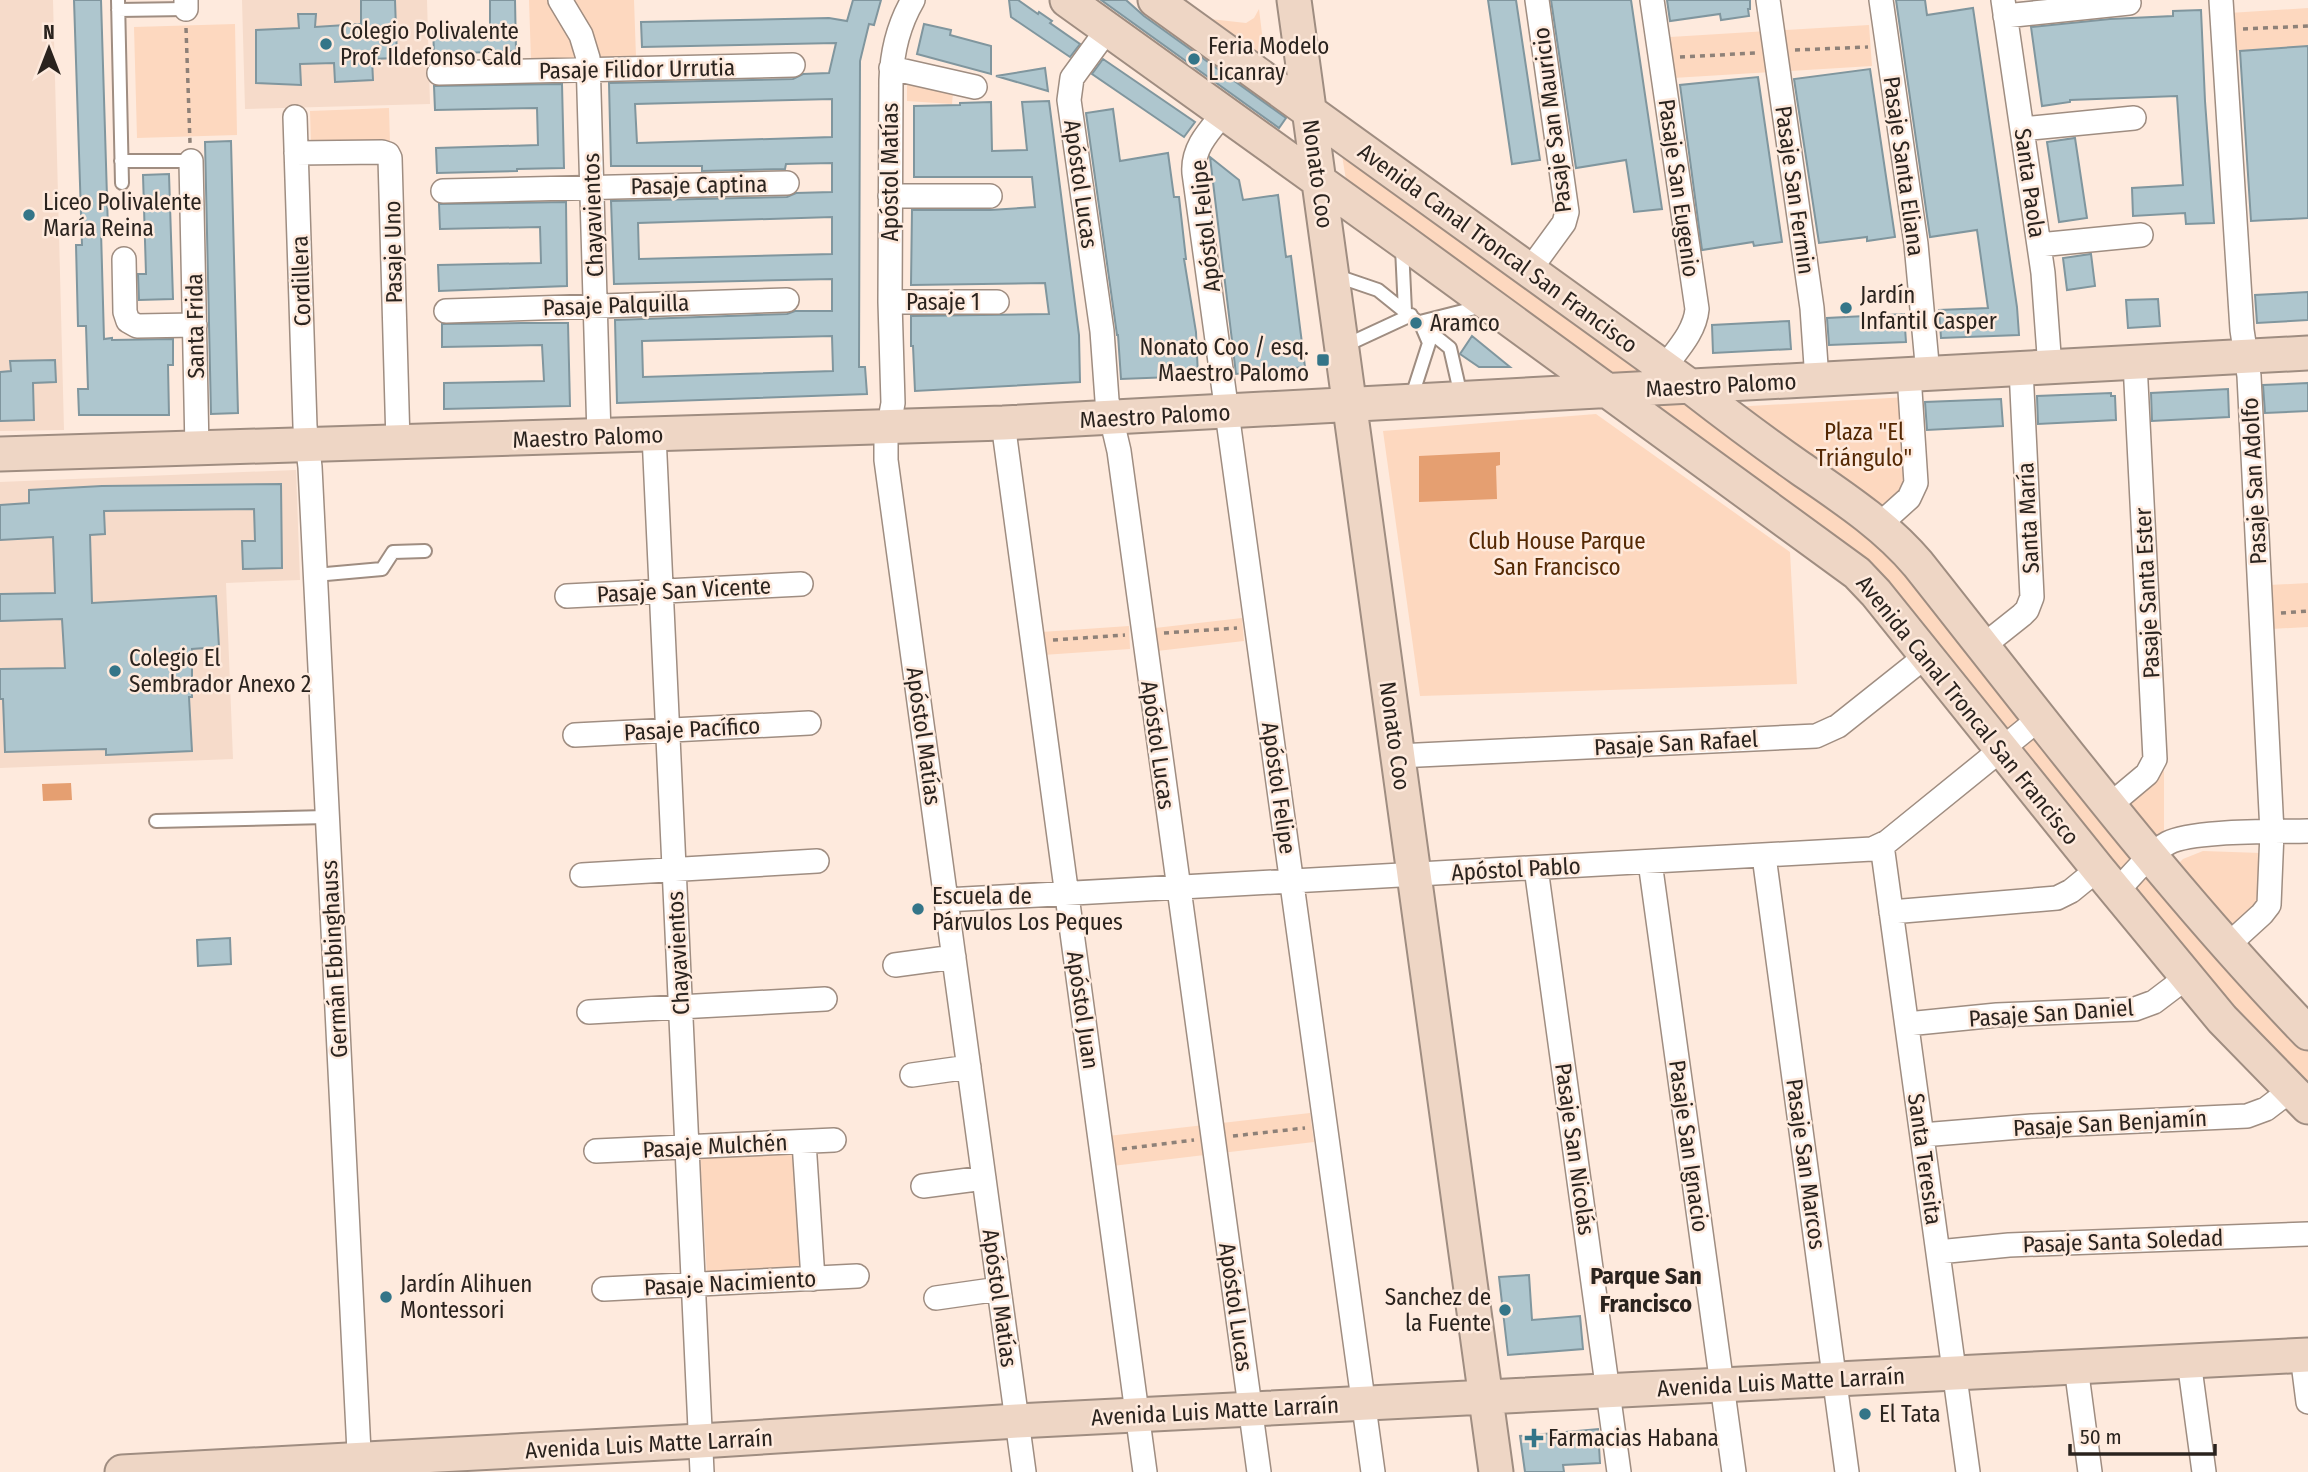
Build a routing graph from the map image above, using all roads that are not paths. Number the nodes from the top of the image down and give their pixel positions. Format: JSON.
{"nodes":[{"id":1,"x":560,"y":0,"type":"edge"},
{"id":2,"x":913,"y":0,"type":"edge"},
{"id":3,"x":1067,"y":0,"type":"edge"},
{"id":4,"x":1294,"y":0,"type":"edge"},
{"id":5,"x":1537,"y":0,"type":"edge"},
{"id":6,"x":1652,"y":0,"type":"edge"},
{"id":7,"x":1768,"y":0,"type":"edge"},
{"id":8,"x":1881,"y":0,"type":"edge"},
{"id":9,"x":2221,"y":0,"type":"edge"},
{"id":10,"x":1160,"y":1,"type":"edge"},
{"id":11,"x":186,"y":4,"type":"edge"},
{"id":12,"x":2129,"y":4,"type":"dead end"},
{"id":13,"x":118,"y":5,"type":"edge"},
{"id":14,"x":2004,"y":8,"type":"edge"},
{"id":15,"x":1107,"y":30,"type":"junction"},
{"id":16,"x":793,"y":65,"type":"dead end"},
{"id":17,"x":891,"y":68,"type":"junction"},
{"id":18,"x":589,"y":70,"type":"junction"},
{"id":19,"x":439,"y":73,"type":"dead end"},
{"id":20,"x":975,"y":88,"type":"dead end"},
{"id":21,"x":1224,"y":113,"type":"junction"},
{"id":22,"x":1310,"y":113,"type":"junction"},
{"id":23,"x":295,"y":117,"type":"dead end"},
{"id":24,"x":2134,"y":118,"type":"dead end"},
{"id":25,"x":2022,"y":129,"type":"junction"},
{"id":26,"x":296,"y":153,"type":"junction"},
{"id":27,"x":191,"y":161,"type":"joint"},
{"id":28,"x":121,"y":162,"type":"junction"},
{"id":29,"x":1319,"y":180,"type":"junction"},
{"id":30,"x":122,"y":183,"type":"dead end"},
{"id":31,"x":787,"y":183,"type":"dead end"},
{"id":32,"x":592,"y":188,"type":"junction"},
{"id":33,"x":443,"y":191,"type":"dead end"},
{"id":34,"x":890,"y":196,"type":"junction"},
{"id":35,"x":990,"y":196,"type":"dead end"},
{"id":36,"x":2141,"y":235,"type":"dead end"},
{"id":37,"x":1401,"y":240,"type":"junction"},
{"id":38,"x":2039,"y":245,"type":"junction"},
{"id":39,"x":124,"y":259,"type":"dead end"},
{"id":40,"x":1529,"y":271,"type":"junction"},
{"id":41,"x":1332,"y":274,"type":"junction"},
{"id":42,"x":787,"y":300,"type":"dead end"},
{"id":43,"x":890,"y":302,"type":"junction"},
{"id":44,"x":997,"y":302,"type":"dead end"},
{"id":45,"x":1490,"y":304,"type":"junction"},
{"id":46,"x":595,"y":306,"type":"junction"},
{"id":47,"x":446,"y":311,"type":"dead end"},
{"id":48,"x":1412,"y":316,"type":"junction"},
{"id":49,"x":195,"y":325,"type":"junction"},
{"id":50,"x":1342,"y":348,"type":"junction"},
{"id":51,"x":2308,"y":353,"type":"edge"},
{"id":52,"x":2246,"y":357,"type":"junction"},
{"id":53,"x":2135,"y":363,"type":"junction"},
{"id":54,"x":1664,"y":368,"type":"junction"},
{"id":55,"x":2035,"y":368,"type":"junction"},
{"id":56,"x":1918,"y":375,"type":"junction"},
{"id":57,"x":1817,"y":380,"type":"junction"},
{"id":58,"x":1691,"y":387,"type":"junction"},
{"id":59,"x":1610,"y":391,"type":"junction"},
{"id":60,"x":1462,"y":400,"type":"junction"},
{"id":61,"x":1409,"y":402,"type":"junction"},
{"id":62,"x":1350,"y":406,"type":"junction"},
{"id":63,"x":1227,"y":412,"type":"junction"},
{"id":64,"x":1111,"y":418,"type":"junction"},
{"id":65,"x":1003,"y":423,"type":"junction"},
{"id":66,"x":889,"y":427,"type":"junction"},
{"id":67,"x":654,"y":435,"type":"junction"},
{"id":68,"x":598,"y":436,"type":"junction"},
{"id":69,"x":398,"y":443,"type":"junction"},
{"id":70,"x":307,"y":446,"type":"junction"},
{"id":71,"x":197,"y":449,"type":"junction"},
{"id":72,"x":0,"y":454,"type":"edge"},
{"id":73,"x":1879,"y":525,"type":"junction"},
{"id":74,"x":425,"y":551,"type":"dead end"},
{"id":75,"x":315,"y":575,"type":"junction"},
{"id":76,"x":801,"y":584,"type":"dead end"},
{"id":77,"x":661,"y":592,"type":"junction"},
{"id":78,"x":568,"y":596,"type":"dead end"},
{"id":79,"x":1983,"y":646,"type":"junction"},
{"id":80,"x":1926,"y":656,"type":"junction"},
{"id":81,"x":2040,"y":718,"type":"junction"},
{"id":82,"x":809,"y":723,"type":"dead end"},
{"id":83,"x":667,"y":730,"type":"junction"},
{"id":84,"x":575,"y":735,"type":"dead end"},
{"id":85,"x":2002,"y":750,"type":"junction"},
{"id":86,"x":1398,"y":756,"type":"junction"},
{"id":87,"x":2110,"y":805,"type":"junction"},
{"id":88,"x":327,"y":817,"type":"junction"},
{"id":89,"x":156,"y":821,"type":"dead end"},
{"id":90,"x":2308,"y":831,"type":"edge"},
{"id":91,"x":2272,"y":832,"type":"junction"},
{"id":92,"x":1882,"y":845,"type":"junction"},
{"id":93,"x":1764,"y":856,"type":"junction"},
{"id":94,"x":2152,"y":856,"type":"junction"},
{"id":95,"x":817,"y":861,"type":"dead end"},
{"id":96,"x":1650,"y":862,"type":"junction"},
{"id":97,"x":1536,"y":868,"type":"junction"},
{"id":98,"x":674,"y":869,"type":"junction"},
{"id":99,"x":582,"y":875,"type":"dead end"},
{"id":100,"x":1415,"y":875,"type":"junction"},
{"id":101,"x":2107,"y":880,"type":"junction"},
{"id":102,"x":1292,"y":881,"type":"junction"},
{"id":103,"x":1178,"y":888,"type":"junction"},
{"id":104,"x":1067,"y":894,"type":"junction"},
{"id":105,"x":946,"y":901,"type":"junction"},
{"id":106,"x":1891,"y":912,"type":"junction"},
{"id":107,"x":2228,"y":945,"type":"junction"},
{"id":108,"x":954,"y":957,"type":"junction"},
{"id":109,"x":895,"y":965,"type":"dead end"},
{"id":110,"x":2187,"y":977,"type":"junction"},
{"id":111,"x":825,"y":999,"type":"dead end"},
{"id":112,"x":680,"y":1007,"type":"junction"},
{"id":113,"x":589,"y":1012,"type":"dead end"},
{"id":114,"x":1906,"y":1024,"type":"junction"},
{"id":115,"x":2308,"y":1033,"type":"edge"},
{"id":116,"x":969,"y":1068,"type":"junction"},
{"id":117,"x":912,"y":1076,"type":"dead end"},
{"id":118,"x":2300,"y":1098,"type":"edge"},
{"id":119,"x":1922,"y":1135,"type":"junction"},
{"id":120,"x":834,"y":1140,"type":"dead end"},
{"id":121,"x":804,"y":1142,"type":"junction"},
{"id":122,"x":687,"y":1147,"type":"junction"},
{"id":123,"x":596,"y":1152,"type":"dead end"},
{"id":124,"x":984,"y":1178,"type":"junction"},
{"id":125,"x":923,"y":1186,"type":"dead end"},
{"id":126,"x":2308,"y":1234,"type":"edge"},
{"id":127,"x":1938,"y":1252,"type":"junction"},
{"id":128,"x":857,"y":1276,"type":"dead end"},
{"id":129,"x":813,"y":1279,"type":"junction"},
{"id":130,"x":694,"y":1284,"type":"junction"},
{"id":131,"x":604,"y":1289,"type":"dead end"},
{"id":132,"x":999,"y":1289,"type":"junction"},
{"id":133,"x":936,"y":1298,"type":"dead end"},
{"id":134,"x":2305,"y":1355,"type":"edge"},
{"id":135,"x":2189,"y":1361,"type":"junction"},
{"id":136,"x":2076,"y":1367,"type":"junction"},
{"id":137,"x":1954,"y":1373,"type":"junction"},
{"id":138,"x":1835,"y":1379,"type":"junction"},
{"id":139,"x":1722,"y":1385,"type":"junction"},
{"id":140,"x":1608,"y":1391,"type":"junction"},
{"id":141,"x":1486,"y":1397,"type":"junction"},
{"id":142,"x":2308,"y":1402,"type":"edge"},
{"id":143,"x":1363,"y":1403,"type":"junction"},
{"id":144,"x":1250,"y":1409,"type":"junction"},
{"id":145,"x":1138,"y":1415,"type":"junction"},
{"id":146,"x":1017,"y":1421,"type":"junction"},
{"id":147,"x":701,"y":1457,"type":"edge"},
{"id":148,"x":360,"y":1466,"type":"edge"},
{"id":149,"x":122,"y":1472,"type":"edge"},
{"id":150,"x":1024,"y":1472,"type":"edge"},
{"id":151,"x":1145,"y":1472,"type":"edge"},
{"id":152,"x":1259,"y":1472,"type":"edge"},
{"id":153,"x":1373,"y":1472,"type":"edge"},
{"id":154,"x":1496,"y":1472,"type":"edge"},
{"id":155,"x":1619,"y":1472,"type":"edge"},
{"id":156,"x":1734,"y":1472,"type":"edge"},
{"id":157,"x":1847,"y":1472,"type":"edge"},
{"id":158,"x":1968,"y":1472,"type":"edge"},
{"id":159,"x":2090,"y":1472,"type":"edge"},
{"id":160,"x":2204,"y":1472,"type":"edge"}],
"edges":[{"from":1,"to":18,"type":"street","name":"Chayavientos"},
{"from":2,"to":17,"type":"street","name":"Apóstol Matías"},
{"from":3,"to":15,"type":"street","name":"Avenida Canal Troncal San Francisco"},
{"from":4,"to":22,"type":"street","name":"Nonato Coo"},
{"from":5,"to":40,"type":"street","name":"Pasaje San Mauricio"},
{"from":6,"to":54,"type":"street","name":"Pasaje San Eugenio"},
{"from":7,"to":57,"type":"street","name":"Pasaje San Fermin"},
{"from":8,"to":56,"type":"street","name":"Pasaje Santa Eliana"},
{"from":9,"to":52,"type":"street","name":"Pasaje San Adolfo"},
{"from":10,"to":22,"type":"street","name":"Avenida Canal Troncal San Francisco"},
{"from":11,"to":13,"type":"lane"},
{"from":12,"to":14,"type":"street"},
{"from":13,"to":28,"type":"lane"},
{"from":14,"to":25,"type":"street","name":"Santa Paola"},
{"from":15,"to":21,"type":"street","name":"Avenida Canal Troncal San Francisco"},
{"from":15,"to":64,"type":"street","name":"Apóstol Lucas"},
{"from":16,"to":18,"type":"street","name":"Pasaje Filidor Urrutia"},
{"from":17,"to":20,"type":"street"},
{"from":17,"to":34,"type":"street","name":"Apóstol Matías"},
{"from":18,"to":19,"type":"street","name":"Pasaje Filidor Urrutia"},
{"from":18,"to":32,"type":"street","name":"Chayavientos"},
{"from":21,"to":29,"type":"street","name":"Avenida Canal Troncal San Francisco"},
{"from":21,"to":63,"type":"street","name":"Apóstol Felipe"},
{"from":22,"to":29,"type":"street","name":"Nonato Coo"},
{"from":22,"to":40,"type":"street","name":"Avenida Canal Troncal San Francisco"},
{"from":23,"to":26,"type":"street","name":"Cordillera"},
{"from":24,"to":25,"type":"street"},
{"from":25,"to":38,"type":"street","name":"Santa Paola"},
{"from":26,"to":69,"type":"street","name":"Pasaje Uno"},
{"from":26,"to":70,"type":"street","name":"Cordillera"},
{"from":27,"to":28,"type":"lane"},
{"from":27,"to":49,"type":"street","name":"Santa Frida"},
{"from":28,"to":30,"type":"lane"},
{"from":29,"to":37,"type":"street","name":"Avenida Canal Troncal San Francisco"},
{"from":29,"to":41,"type":"street","name":"Nonato Coo"},
{"from":31,"to":32,"type":"street","name":"Pasaje Captina"},
{"from":32,"to":33,"type":"street","name":"Pasaje Captina"},
{"from":32,"to":46,"type":"street","name":"Chayavientos"},
{"from":34,"to":35,"type":"street"},
{"from":34,"to":43,"type":"street","name":"Apóstol Matías"},
{"from":36,"to":38,"type":"street"},
{"from":37,"to":45,"type":"street","name":"Avenida Canal Troncal San Francisco"},
{"from":37,"to":48,"type":"lane"},
{"from":38,"to":55,"type":"street","name":"Santa Paola"},
{"from":39,"to":49,"type":"street"},
{"from":40,"to":54,"type":"street","name":"Avenida Canal Troncal San Francisco"},
{"from":41,"to":48,"type":"lane"},
{"from":41,"to":50,"type":"street","name":"Nonato Coo"},
{"from":42,"to":46,"type":"street","name":"Pasaje Palquilla"},
{"from":43,"to":44,"type":"street","name":"Pasaje 1"},
{"from":43,"to":66,"type":"street","name":"Apóstol Matías"},
{"from":45,"to":48,"type":"lane"},
{"from":45,"to":59,"type":"street","name":"Avenida Canal Troncal San Francisco"},
{"from":46,"to":47,"type":"street","name":"Pasaje Palquilla"},
{"from":46,"to":68,"type":"street","name":"Chayavientos"},
{"from":48,"to":50,"type":"lane"},
{"from":48,"to":60,"type":"lane"},
{"from":48,"to":61,"type":"lane"},
{"from":49,"to":71,"type":"street","name":"Santa Frida"},
{"from":50,"to":62,"type":"street","name":"Nonato Coo"},
{"from":51,"to":52,"type":"street","name":"Maestro Palomo"},
{"from":52,"to":53,"type":"street","name":"Maestro Palomo"},
{"from":52,"to":91,"type":"street","name":"Pasaje San Adolfo"},
{"from":53,"to":55,"type":"street","name":"Maestro Palomo"},
{"from":53,"to":87,"type":"street","name":"Pasaje Santa Ester"},
{"from":54,"to":58,"type":"street","name":"Avenida Canal Troncal San Francisco"},
{"from":55,"to":56,"type":"street","name":"Maestro Palomo"},
{"from":55,"to":79,"type":"street","name":"Santa María"},
{"from":56,"to":57,"type":"street","name":"Maestro Palomo"},
{"from":56,"to":73,"type":"street","name":"Pasaje Santa Eliana"},
{"from":57,"to":58,"type":"street","name":"Maestro Palomo"},
{"from":58,"to":59,"type":"street","name":"Maestro Palomo"},
{"from":58,"to":73,"type":"street","name":"Avenida Canal Troncal San Francisco"},
{"from":59,"to":60,"type":"street","name":"Maestro Palomo"},
{"from":59,"to":80,"type":"street","name":"Avenida Canal Troncal San Francisco"},
{"from":60,"to":61,"type":"street","name":"Maestro Palomo"},
{"from":61,"to":62,"type":"street","name":"Maestro Palomo"},
{"from":62,"to":63,"type":"street","name":"Maestro Palomo"},
{"from":62,"to":86,"type":"street","name":"Nonato Coo"},
{"from":63,"to":64,"type":"street","name":"Maestro Palomo"},
{"from":63,"to":102,"type":"street","name":"Apóstol Felipe"},
{"from":64,"to":65,"type":"street","name":"Maestro Palomo"},
{"from":64,"to":103,"type":"street","name":"Apóstol Lucas"},
{"from":65,"to":66,"type":"street","name":"Maestro Palomo"},
{"from":65,"to":104,"type":"street","name":"Apóstol Juan"},
{"from":66,"to":67,"type":"street","name":"Maestro Palomo"},
{"from":66,"to":105,"type":"street","name":"Apóstol Matías"},
{"from":67,"to":68,"type":"street","name":"Maestro Palomo"},
{"from":67,"to":77,"type":"street","name":"Chayavientos"},
{"from":68,"to":69,"type":"street","name":"Maestro Palomo"},
{"from":69,"to":70,"type":"street","name":"Maestro Palomo"},
{"from":70,"to":71,"type":"street","name":"Maestro Palomo"},
{"from":70,"to":75,"type":"street","name":"Germán Ebbinghauss"},
{"from":71,"to":72,"type":"street","name":"Maestro Palomo"},
{"from":73,"to":79,"type":"street","name":"Avenida Canal Troncal San Francisco"},
{"from":74,"to":75,"type":"lane"},
{"from":75,"to":88,"type":"street","name":"Germán Ebbinghauss"},
{"from":76,"to":77,"type":"street","name":"Pasaje San Vicente"},
{"from":77,"to":78,"type":"street","name":"Pasaje San Vicente"},
{"from":77,"to":83,"type":"street","name":"Chayavientos"},
{"from":79,"to":81,"type":"street","name":"Avenida Canal Troncal San Francisco"},
{"from":80,"to":85,"type":"street","name":"Avenida Canal Troncal San Francisco"},
{"from":80,"to":86,"type":"street","name":"Pasaje San Rafael"},
{"from":81,"to":85,"type":"street","name":"Apóstol Pablo"},
{"from":81,"to":87,"type":"street","name":"Avenida Canal Troncal San Francisco"},
{"from":82,"to":83,"type":"street","name":"Pasaje Pacífico"},
{"from":83,"to":84,"type":"street","name":"Pasaje Pacífico"},
{"from":83,"to":98,"type":"street","name":"Chayavientos"},
{"from":85,"to":92,"type":"street","name":"Apóstol Pablo"},
{"from":85,"to":101,"type":"street","name":"Avenida Canal Troncal San Francisco"},
{"from":86,"to":100,"type":"street","name":"Nonato Coo"},
{"from":87,"to":94,"type":"street","name":"Avenida Canal Troncal San Francisco"},
{"from":88,"to":89,"type":"lane"},
{"from":88,"to":148,"type":"street","name":"Germán Ebbinghauss"},
{"from":90,"to":91,"type":"street"},
{"from":91,"to":94,"type":"street"},
{"from":91,"to":107,"type":"street","name":"Pasaje San Adolfo"},
{"from":92,"to":93,"type":"street","name":"Apóstol Pablo"},
{"from":92,"to":106,"type":"street","name":"Santa Teresita"},
{"from":93,"to":96,"type":"street","name":"Apóstol Pablo"},
{"from":93,"to":138,"type":"street","name":"Pasaje San Marcos"},
{"from":94,"to":101,"type":"street"},
{"from":94,"to":107,"type":"street","name":"Avenida Canal Troncal San Francisco"},
{"from":95,"to":98,"type":"street"},
{"from":96,"to":97,"type":"street","name":"Apóstol Pablo"},
{"from":96,"to":139,"type":"street","name":"Pasaje San Ignacio"},
{"from":97,"to":100,"type":"street","name":"Apóstol Pablo"},
{"from":97,"to":140,"type":"street","name":"Pasaje San Nicolás"},
{"from":98,"to":99,"type":"street"},
{"from":98,"to":112,"type":"street","name":"Chayavientos"},
{"from":100,"to":102,"type":"street","name":"Apóstol Pablo"},
{"from":100,"to":141,"type":"street","name":"Nonato Coo"},
{"from":101,"to":106,"type":"street"},
{"from":101,"to":110,"type":"street","name":"Avenida Canal Troncal San Francisco"},
{"from":102,"to":103,"type":"street","name":"Apóstol Pablo"},
{"from":102,"to":143,"type":"street","name":"Apóstol Felipe"},
{"from":103,"to":104,"type":"street","name":"Apóstol Pablo"},
{"from":103,"to":144,"type":"street","name":"Apóstol Lucas"},
{"from":104,"to":105,"type":"street","name":"Apóstol Pablo"},
{"from":104,"to":145,"type":"street","name":"Apóstol Juan"},
{"from":105,"to":108,"type":"street","name":"Apóstol Matías"},
{"from":106,"to":114,"type":"street","name":"Santa Teresita"},
{"from":107,"to":115,"type":"street","name":"Avenida Canal Troncal San Francisco"},
{"from":108,"to":109,"type":"street"},
{"from":108,"to":116,"type":"street","name":"Apóstol Matías"},
{"from":110,"to":114,"type":"street","name":"Pasaje San Daniel"},
{"from":110,"to":118,"type":"street","name":"Avenida Canal Troncal San Francisco"},
{"from":111,"to":112,"type":"street"},
{"from":112,"to":113,"type":"street"},
{"from":112,"to":122,"type":"street","name":"Chayavientos"},
{"from":114,"to":119,"type":"street","name":"Santa Teresita"},
{"from":116,"to":117,"type":"street"},
{"from":116,"to":124,"type":"street","name":"Apóstol Matías"},
{"from":118,"to":119,"type":"street","name":"Pasaje San Benjamín"},
{"from":119,"to":127,"type":"street","name":"Santa Teresita"},
{"from":120,"to":121,"type":"street","name":"Pasaje Mulchén"},
{"from":121,"to":122,"type":"street","name":"Pasaje Mulchén"},
{"from":121,"to":129,"type":"street"},
{"from":122,"to":123,"type":"street","name":"Pasaje Mulchén"},
{"from":122,"to":130,"type":"street","name":"Chayavientos"},
{"from":124,"to":125,"type":"street"},
{"from":124,"to":132,"type":"street","name":"Apóstol Matías"},
{"from":126,"to":127,"type":"street","name":"Pasaje Santa Soledad"},
{"from":127,"to":137,"type":"street","name":"Santa Teresita"},
{"from":128,"to":129,"type":"street","name":"Pasaje Nacimiento"},
{"from":129,"to":130,"type":"street","name":"Pasaje Nacimiento"},
{"from":130,"to":131,"type":"street","name":"Pasaje Nacimiento"},
{"from":130,"to":147,"type":"street","name":"Chayavientos"},
{"from":132,"to":133,"type":"street"},
{"from":132,"to":146,"type":"street","name":"Apóstol Matías"},
{"from":134,"to":135,"type":"street","name":"Avenida Luis Matte Larraín"},
{"from":134,"to":142,"type":"street"},
{"from":135,"to":136,"type":"street","name":"Avenida Luis Matte Larraín"},
{"from":135,"to":160,"type":"street"},
{"from":136,"to":137,"type":"street","name":"Avenida Luis Matte Larraín"},
{"from":136,"to":159,"type":"street"},
{"from":137,"to":138,"type":"street","name":"Avenida Luis Matte Larraín"},
{"from":137,"to":158,"type":"street","name":"Santa Teresita"},
{"from":138,"to":139,"type":"street","name":"Avenida Luis Matte Larraín"},
{"from":138,"to":157,"type":"street","name":"Pasaje San Marcos"},
{"from":139,"to":140,"type":"street","name":"Avenida Luis Matte Larraín"},
{"from":139,"to":156,"type":"street","name":"Pasaje San Ignacio"},
{"from":140,"to":141,"type":"street","name":"Avenida Luis Matte Larraín"},
{"from":140,"to":155,"type":"street","name":"Pasaje San Nicolás"},
{"from":141,"to":143,"type":"street","name":"Avenida Luis Matte Larraín"},
{"from":141,"to":154,"type":"street","name":"Nonato Coo"},
{"from":143,"to":144,"type":"street","name":"Avenida Luis Matte Larraín"},
{"from":143,"to":153,"type":"street","name":"Apóstol Felipe"},
{"from":144,"to":145,"type":"street","name":"Avenida Luis Matte Larraín"},
{"from":144,"to":152,"type":"street","name":"Apóstol Lucas"},
{"from":145,"to":146,"type":"street","name":"Avenida Luis Matte Larraín"},
{"from":145,"to":151,"type":"street","name":"Apóstol Juan"},
{"from":146,"to":147,"type":"street","name":"Avenida Luis Matte Larraín"},
{"from":146,"to":150,"type":"street","name":"Apóstol Matías"},
{"from":147,"to":148,"type":"street","name":"Avenida Luis Matte Larraín"},
{"from":148,"to":149,"type":"street","name":"Avenida Luis Matte Larraín"}]}
